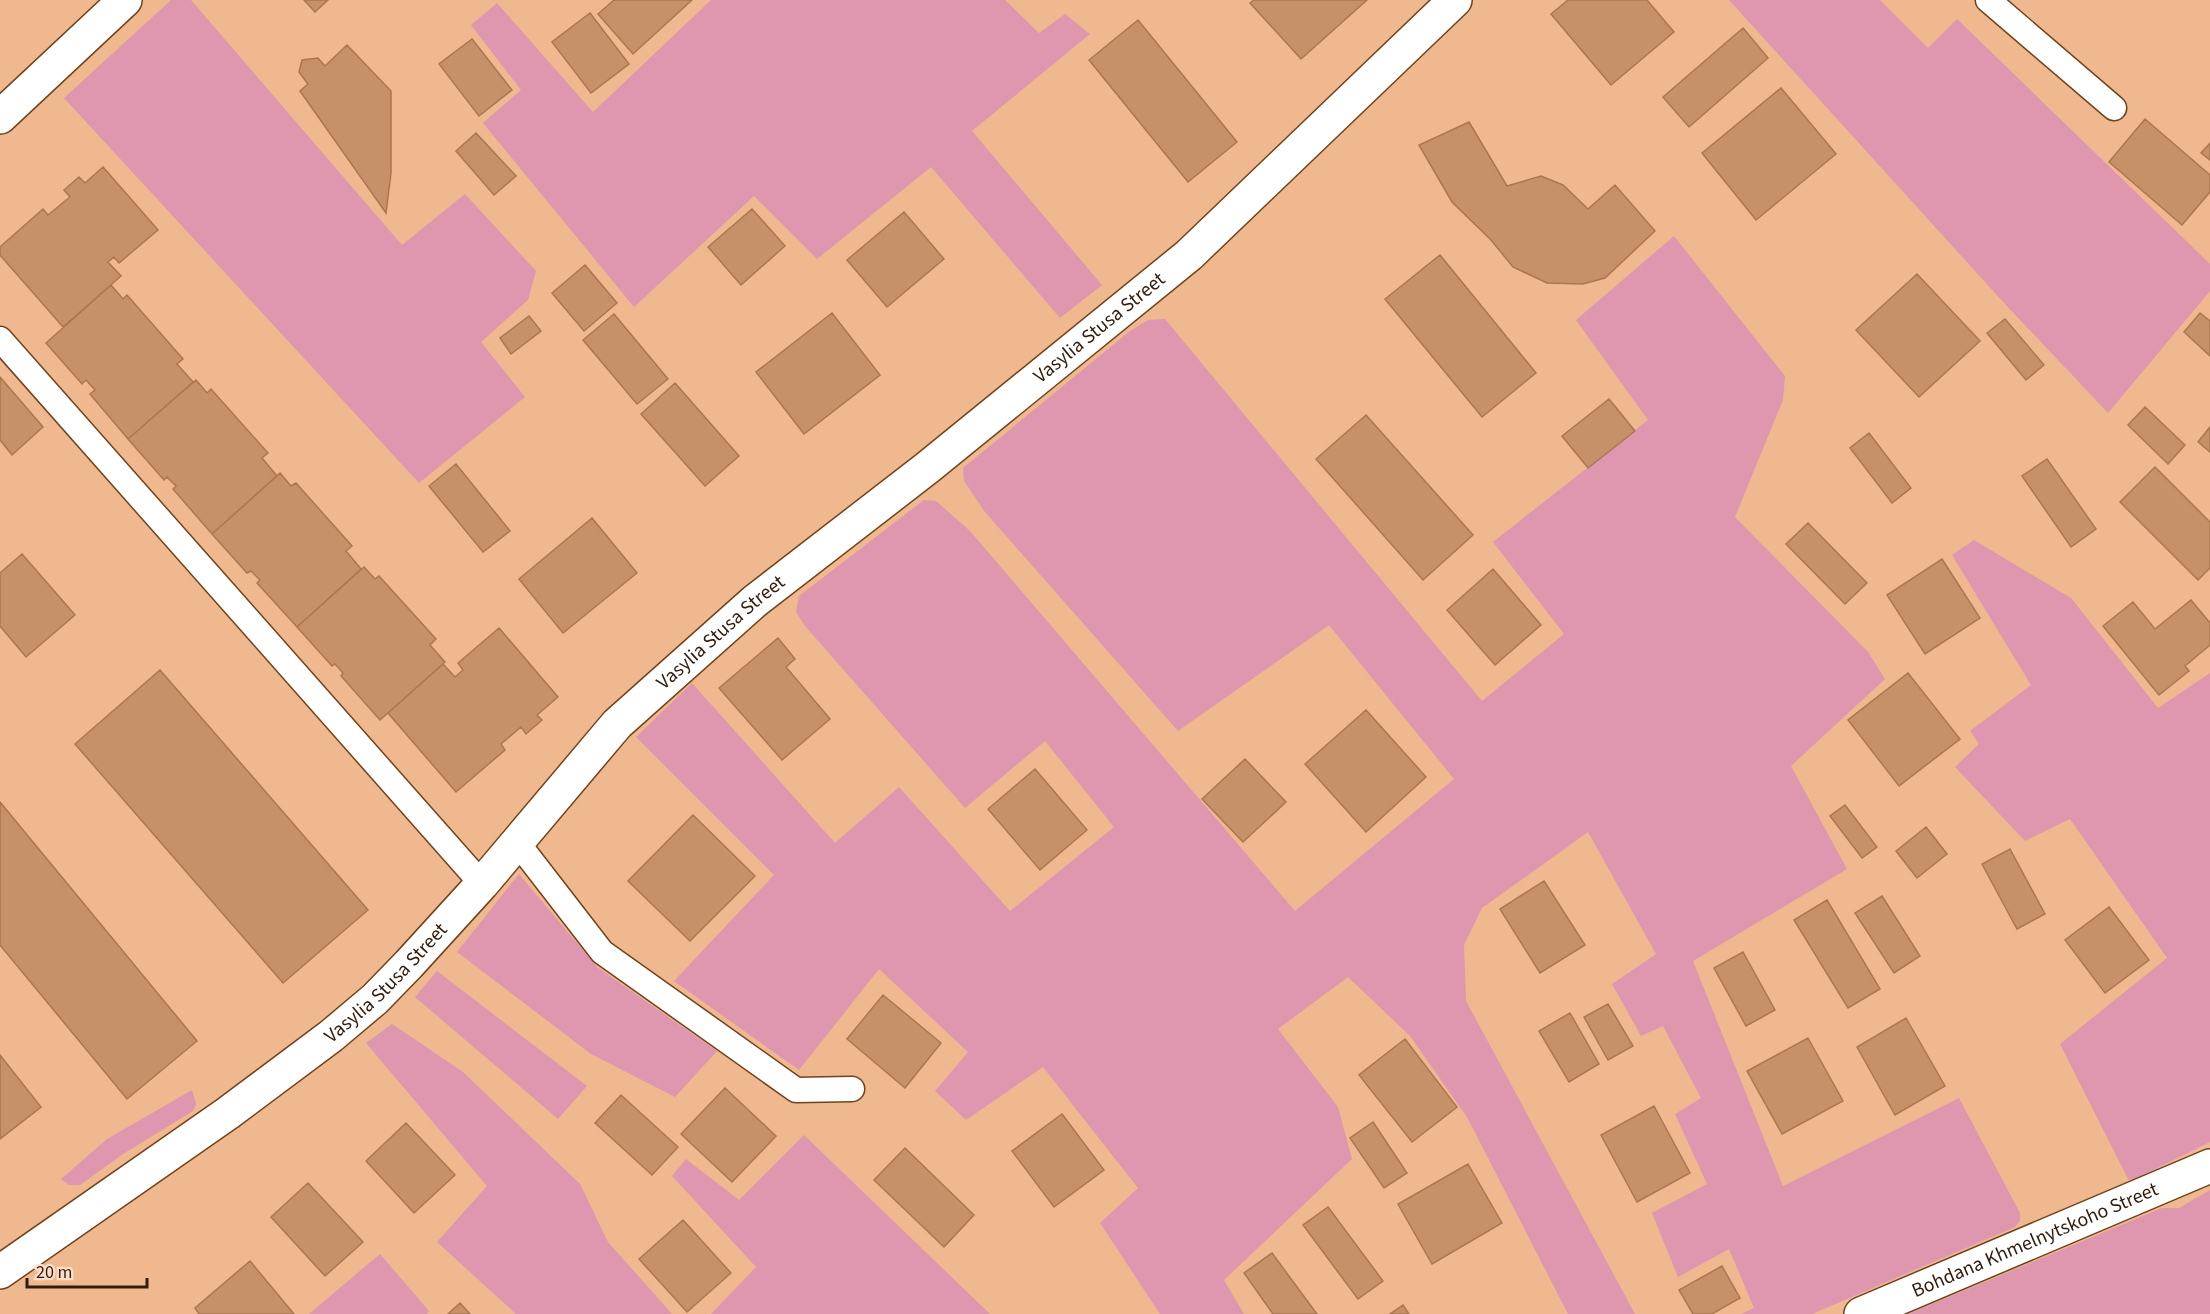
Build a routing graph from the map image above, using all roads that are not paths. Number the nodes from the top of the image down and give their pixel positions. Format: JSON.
{"nodes":[{"id":1,"x":125,"y":0,"type":"edge"},
{"id":2,"x":1455,"y":0,"type":"edge"},
{"id":3,"x":1988,"y":0,"type":"edge"},
{"id":4,"x":2114,"y":108,"type":"dead end"},
{"id":5,"x":0,"y":117,"type":"edge"},
{"id":6,"x":0,"y":339,"type":"edge"},
{"id":7,"x":517,"y":842,"type":"junction"},
{"id":8,"x":482,"y":884,"type":"junction"},
{"id":9,"x":852,"y":1089,"type":"dead end"},
{"id":10,"x":2210,"y":1166,"type":"edge"},
{"id":11,"x":0,"y":1272,"type":"edge"},
{"id":12,"x":1861,"y":1314,"type":"edge"}],
"edges":[{"from":1,"to":5,"type":"street"},
{"from":2,"to":7,"type":"street","name":"Vasylia Stusa Street"},
{"from":3,"to":4,"type":"lane"},
{"from":6,"to":8,"type":"lane"},
{"from":7,"to":8,"type":"street","name":"Vasylia Stusa Street"},
{"from":7,"to":9,"type":"lane"},
{"from":8,"to":11,"type":"street","name":"Vasylia Stusa Street"},
{"from":10,"to":12,"type":"street","name":"Bohdana Khmelnytskoho Street"}]}
